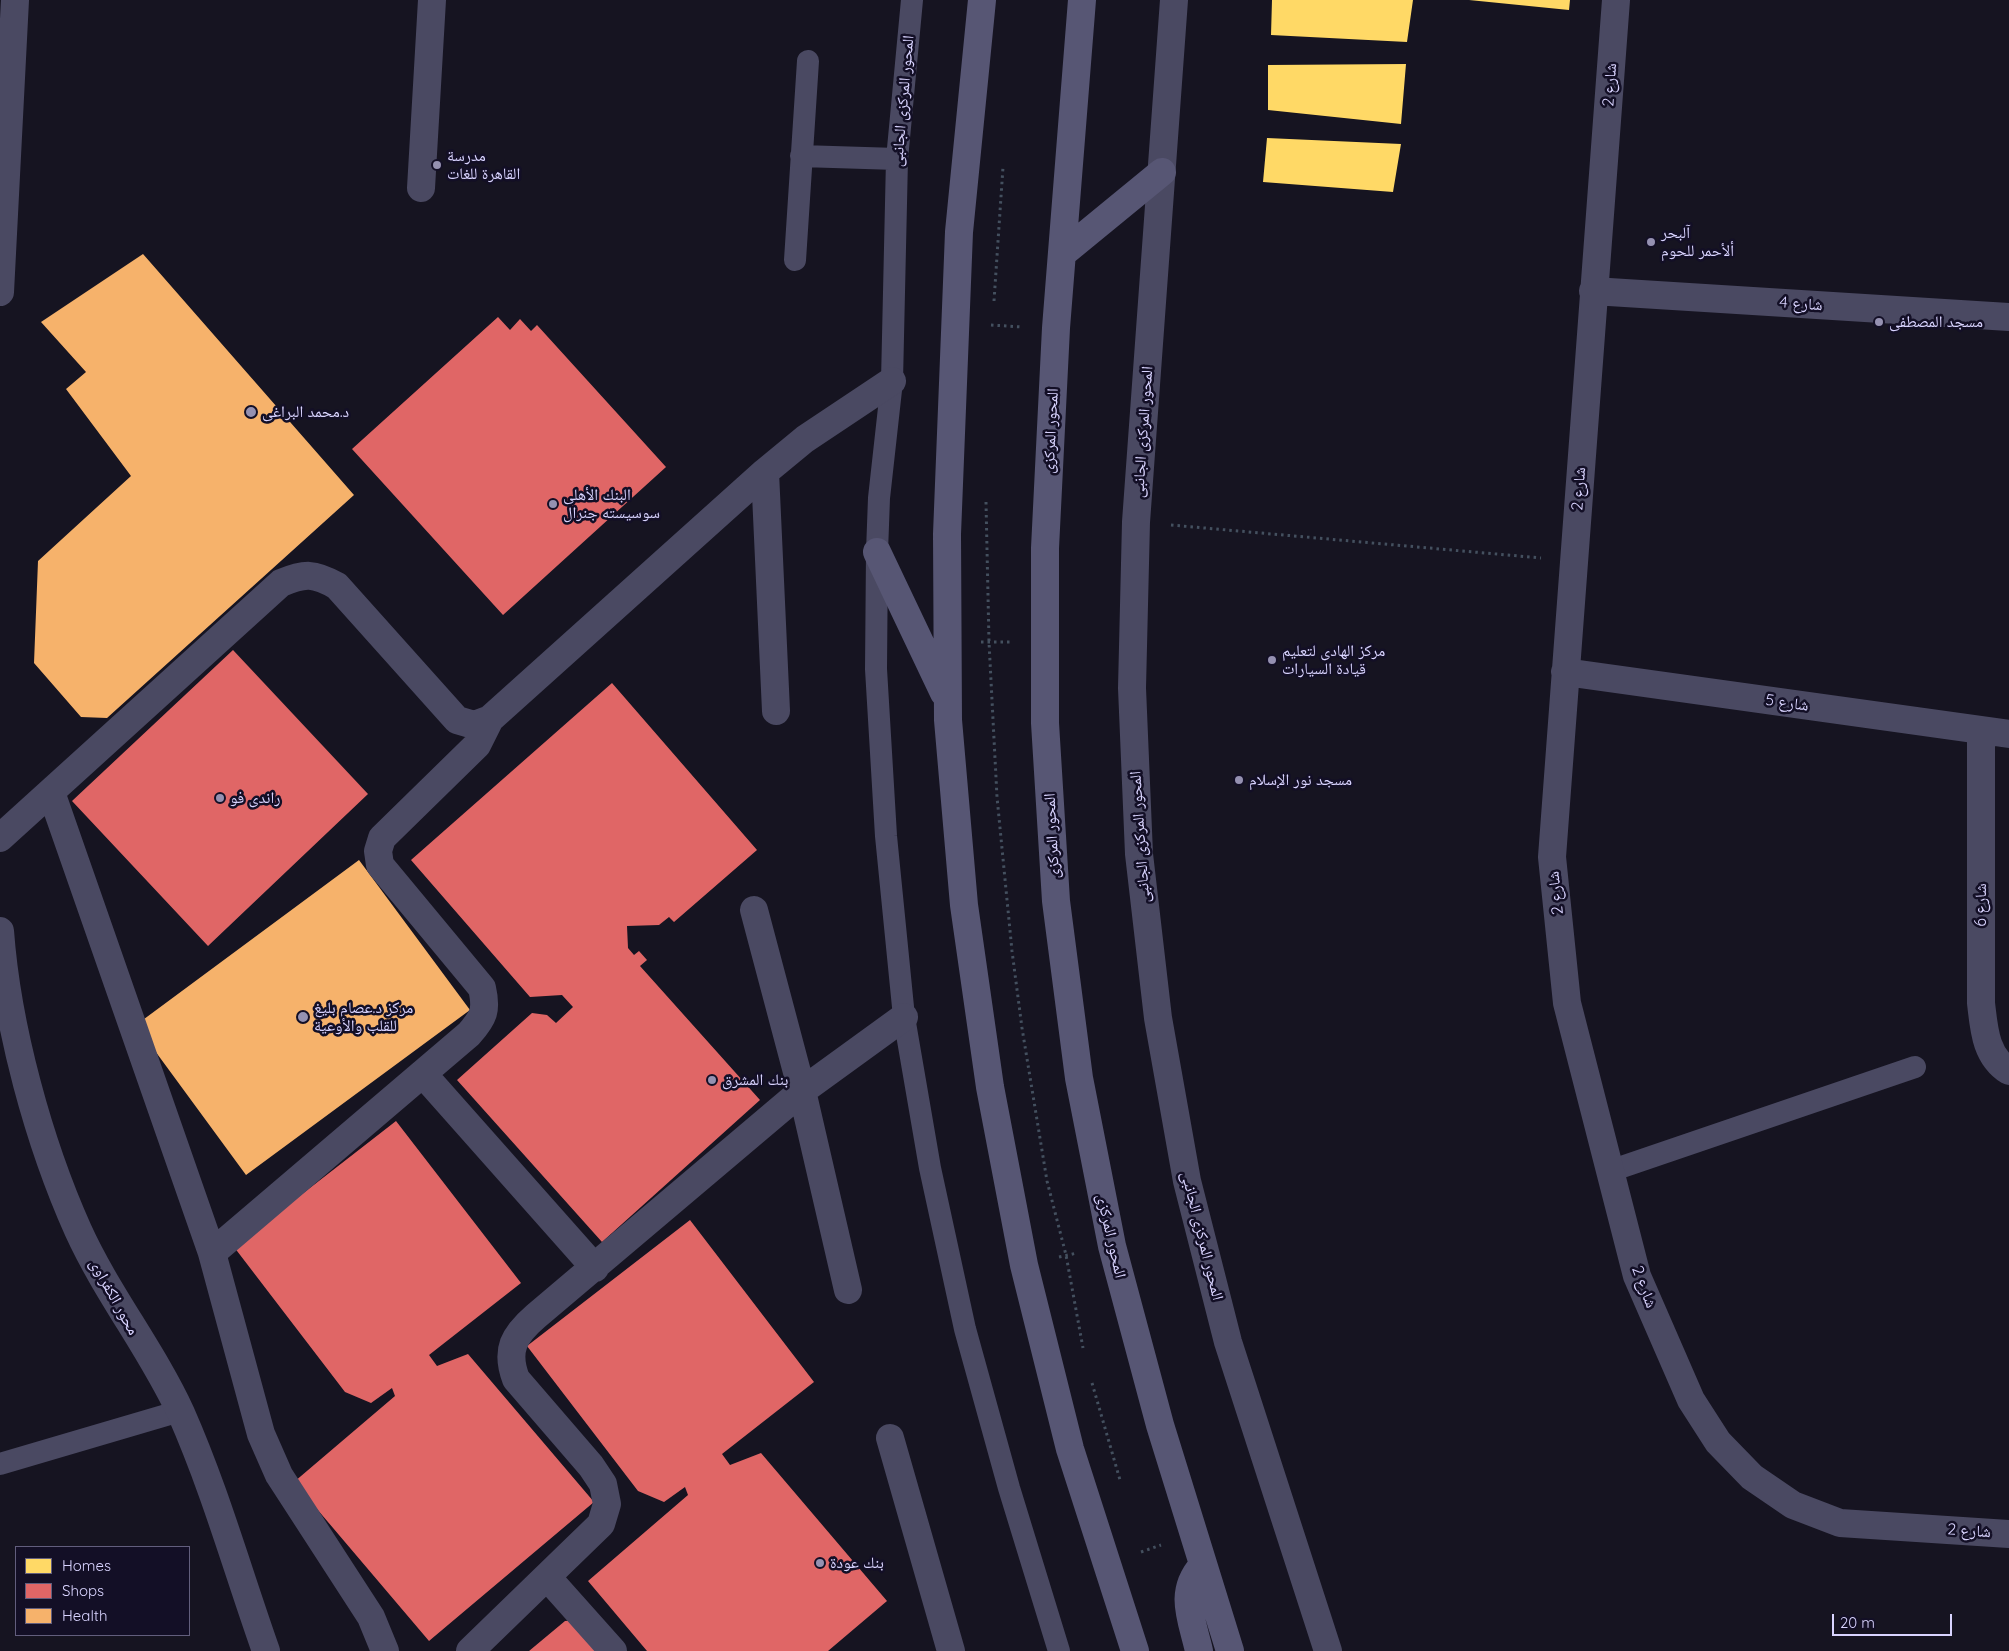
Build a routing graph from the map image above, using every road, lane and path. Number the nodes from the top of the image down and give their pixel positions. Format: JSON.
{"nodes":[{"id":1,"x":15,"y":0,"type":"edge"},
{"id":2,"x":432,"y":0,"type":"edge"},
{"id":3,"x":912,"y":0,"type":"edge"},
{"id":4,"x":982,"y":0,"type":"edge"},
{"id":5,"x":1082,"y":0,"type":"edge"},
{"id":6,"x":1174,"y":0,"type":"edge"},
{"id":7,"x":1616,"y":0,"type":"edge"},
{"id":8,"x":808,"y":61,"type":"dead end"},
{"id":9,"x":801,"y":156,"type":"junction"},
{"id":10,"x":897,"y":159,"type":"junction"},
{"id":11,"x":1162,"y":172,"type":"junction"},
{"id":12,"x":421,"y":188,"type":"dead end"},
{"id":13,"x":1062,"y":254,"type":"junction"},
{"id":14,"x":795,"y":260,"type":"dead end"},
{"id":15,"x":1594,"y":291,"type":"junction"},
{"id":16,"x":0,"y":292,"type":"edge"},
{"id":17,"x":2009,"y":317,"type":"edge"},
{"id":18,"x":955,"y":324,"type":"junction"},
{"id":19,"x":1056,"y":328,"type":"junction"},
{"id":20,"x":892,"y":381,"type":"junction"},
{"id":21,"x":765,"y":472,"type":"junction"},
{"id":22,"x":1136,"y":522,"type":"junction"},
{"id":23,"x":877,"y":552,"type":"junction"},
{"id":24,"x":1574,"y":560,"type":"junction"},
{"id":25,"x":1045,"y":641,"type":"junction"},
{"id":26,"x":948,"y":643,"type":"junction"},
{"id":27,"x":1566,"y":672,"type":"junction"},
{"id":28,"x":949,"y":701,"type":"junction"},
{"id":29,"x":776,"y":712,"type":"dead end"},
{"id":30,"x":490,"y":719,"type":"junction"},
{"id":31,"x":1981,"y":731,"type":"junction"},
{"id":32,"x":2009,"y":734,"type":"edge"},
{"id":33,"x":51,"y":792,"type":"junction"},
{"id":34,"x":0,"y":838,"type":"edge"},
{"id":35,"x":754,"y":910,"type":"dead end"},
{"id":36,"x":0,"y":931,"type":"edge"},
{"id":37,"x":904,"y":1017,"type":"junction"},
{"id":38,"x":1916,"y":1067,"type":"dead end"},
{"id":39,"x":2009,"y":1071,"type":"edge"},
{"id":40,"x":422,"y":1074,"type":"junction"},
{"id":41,"x":802,"y":1091,"type":"junction"},
{"id":42,"x":1610,"y":1171,"type":"junction"},
{"id":43,"x":1112,"y":1246,"type":"junction"},
{"id":44,"x":212,"y":1253,"type":"junction"},
{"id":45,"x":1024,"y":1265,"type":"junction"},
{"id":46,"x":595,"y":1268,"type":"junction"},
{"id":47,"x":848,"y":1290,"type":"dead end"},
{"id":48,"x":180,"y":1411,"type":"junction"},
{"id":49,"x":890,"y":1438,"type":"dead end"},
{"id":50,"x":0,"y":1464,"type":"edge"},
{"id":51,"x":1192,"y":1534,"type":"junction"},
{"id":52,"x":2009,"y":1534,"type":"edge"},
{"id":53,"x":1107,"y":1563,"type":"junction"},
{"id":54,"x":1202,"y":1566,"type":"junction"},
{"id":55,"x":547,"y":1577,"type":"junction"},
{"id":56,"x":266,"y":1651,"type":"edge"},
{"id":57,"x":384,"y":1651,"type":"edge"},
{"id":58,"x":470,"y":1651,"type":"edge"},
{"id":59,"x":613,"y":1651,"type":"edge"},
{"id":60,"x":950,"y":1651,"type":"edge"},
{"id":61,"x":1059,"y":1651,"type":"edge"},
{"id":62,"x":1135,"y":1651,"type":"edge"},
{"id":63,"x":1199,"y":1651,"type":"edge"},
{"id":64,"x":1230,"y":1651,"type":"edge"},
{"id":65,"x":1328,"y":1651,"type":"edge"}],
"edges":[{"from":1,"to":16,"type":"street"},
{"from":2,"to":12,"type":"street"},
{"from":3,"to":10,"type":"lane","name":"المحور المركزى الجانبى"},
{"from":4,"to":18,"type":"main road"},
{"from":5,"to":13,"type":"main road","name":"المحور المركزى"},
{"from":6,"to":11,"type":"street","name":"المحور المركزى الجانبى"},
{"from":7,"to":15,"type":"street","name":"شارع 2"},
{"from":8,"to":9,"type":"lane"},
{"from":9,"to":10,"type":"lane"},
{"from":9,"to":14,"type":"lane"},
{"from":10,"to":20,"type":"lane","name":"المحور المركزى الجانبى"},
{"from":11,"to":13,"type":"main road"},
{"from":11,"to":22,"type":"street","name":"المحور المركزى الجانبى"},
{"from":13,"to":19,"type":"main road","name":"المحور المركزى"},
{"from":15,"to":17,"type":"street","name":"شارع 4"},
{"from":15,"to":24,"type":"street","name":"شارع 2"},
{"from":18,"to":19,"type":"path"},
{"from":18,"to":26,"type":"main road"},
{"from":19,"to":25,"type":"main road","name":"المحور المركزى"},
{"from":20,"to":21,"type":"street"},
{"from":20,"to":23,"type":"lane","name":"المحور المركزى الجانبى"},
{"from":21,"to":29,"type":"street"},
{"from":21,"to":30,"type":"street"},
{"from":22,"to":24,"type":"path"},
{"from":22,"to":65,"type":"street","name":"المحور المركزى الجانبى"},
{"from":23,"to":28,"type":"main road"},
{"from":23,"to":37,"type":"lane","name":"المحور المركزى الجانبى"},
{"from":24,"to":27,"type":"street","name":"شارع 2"},
{"from":25,"to":26,"type":"path"},
{"from":25,"to":43,"type":"main road","name":"المحور المركزى"},
{"from":26,"to":28,"type":"main road"},
{"from":27,"to":31,"type":"street","name":"شارع 5"},
{"from":27,"to":42,"type":"street","name":"شارع 2"},
{"from":28,"to":45,"type":"main road"},
{"from":30,"to":33,"type":"street"},
{"from":30,"to":40,"type":"street"},
{"from":31,"to":32,"type":"street","name":"شارع 5"},
{"from":31,"to":39,"type":"street","name":"شارع 6"},
{"from":33,"to":34,"type":"street"},
{"from":33,"to":44,"type":"street"},
{"from":35,"to":41,"type":"street"},
{"from":36,"to":48,"type":"street","name":"محور الكفراوى"},
{"from":37,"to":41,"type":"street"},
{"from":37,"to":61,"type":"lane","name":"المحور المركزى الجانبى"},
{"from":38,"to":42,"type":"lane"},
{"from":40,"to":44,"type":"street"},
{"from":40,"to":46,"type":"street"},
{"from":41,"to":46,"type":"street"},
{"from":41,"to":47,"type":"street"},
{"from":42,"to":52,"type":"street","name":"شارع 2"},
{"from":43,"to":45,"type":"path"},
{"from":43,"to":51,"type":"main road","name":"المحور المركزى"},
{"from":44,"to":57,"type":"street"},
{"from":45,"to":53,"type":"main road"},
{"from":46,"to":55,"type":"street"},
{"from":48,"to":50,"type":"lane"},
{"from":48,"to":56,"type":"street","name":"محور الكفراوى"},
{"from":49,"to":60,"type":"street"},
{"from":51,"to":53,"type":"path"},
{"from":51,"to":54,"type":"main road","name":"المحور المركزى"},
{"from":53,"to":62,"type":"main road"},
{"from":54,"to":63,"type":"main road"},
{"from":54,"to":64,"type":"main road","name":"المحور المركزى"},
{"from":55,"to":58,"type":"street"},
{"from":55,"to":59,"type":"street"}]}
